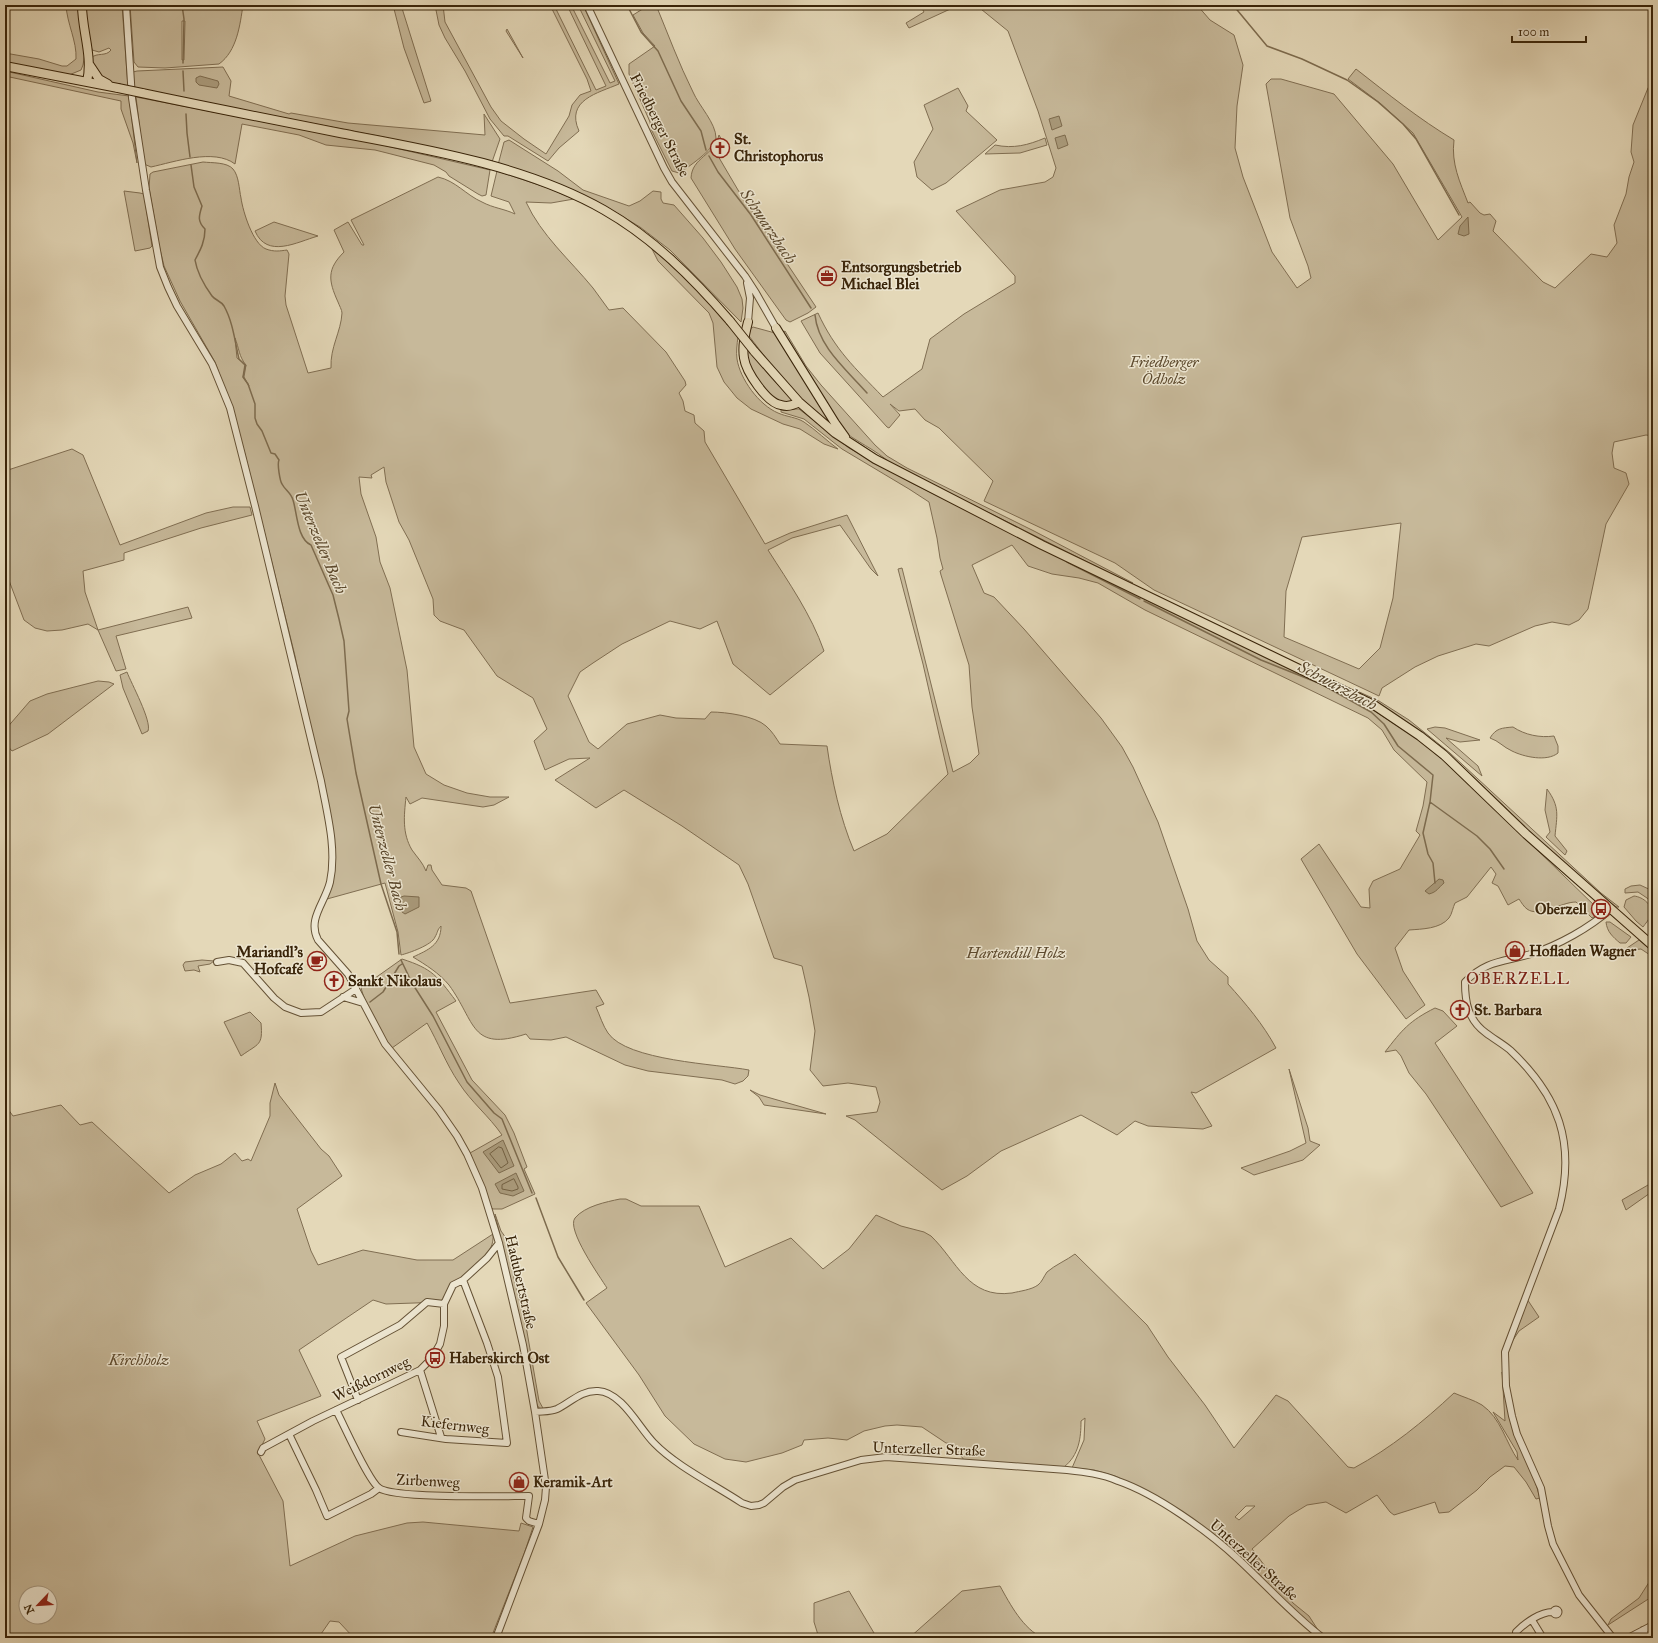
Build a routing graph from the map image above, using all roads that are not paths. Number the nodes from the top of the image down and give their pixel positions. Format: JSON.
{"nodes":[{"id":1,"x":82,"y":5,"type":"edge"},
{"id":2,"x":126,"y":5,"type":"edge"},
{"id":3,"x":586,"y":5,"type":"edge"},
{"id":4,"x":87,"y":49,"type":"junction"},
{"id":5,"x":89,"y":63,"type":"junction"},
{"id":6,"x":5,"y":66,"type":"edge"},
{"id":7,"x":84,"y":81,"type":"junction"},
{"id":8,"x":116,"y":88,"type":"junction"},
{"id":9,"x":745,"y":276,"type":"junction"},
{"id":10,"x":748,"y":322,"type":"joint"},
{"id":11,"x":776,"y":328,"type":"joint"},
{"id":12,"x":799,"y":402,"type":"junction"},
{"id":13,"x":852,"y":445,"type":"junction"},
{"id":14,"x":1611,"y":909,"type":"junction"},
{"id":15,"x":1653,"y":946,"type":"edge"},
{"id":16,"x":217,"y":962,"type":"dead end"},
{"id":17,"x":356,"y":989,"type":"junction"},
{"id":18,"x":343,"y":997,"type":"junction"},
{"id":19,"x":363,"y":1003,"type":"junction"},
{"id":20,"x":499,"y":1244,"type":"junction"},
{"id":21,"x":463,"y":1280,"type":"junction"},
{"id":22,"x":444,"y":1304,"type":"junction"},
{"id":23,"x":420,"y":1370,"type":"junction"},
{"id":24,"x":358,"y":1400,"type":"junction"},
{"id":25,"x":336,"y":1410,"type":"junction"},
{"id":26,"x":536,"y":1412,"type":"junction"},
{"id":27,"x":401,"y":1432,"type":"dead end"},
{"id":28,"x":289,"y":1434,"type":"junction"},
{"id":29,"x":441,"y":1437,"type":"junction"},
{"id":30,"x":261,"y":1452,"type":"dead end"},
{"id":31,"x":379,"y":1488,"type":"junction"},
{"id":32,"x":539,"y":1524,"type":"junction"},
{"id":33,"x":1554,"y":1612,"type":"dead end"},
{"id":34,"x":1532,"y":1620,"type":"junction"},
{"id":35,"x":1653,"y":1625,"type":"edge"},
{"id":36,"x":1643,"y":1630,"type":"junction"},
{"id":37,"x":496,"y":1638,"type":"edge"},
{"id":38,"x":1322,"y":1638,"type":"edge"},
{"id":39,"x":1517,"y":1638,"type":"edge"},
{"id":40,"x":1543,"y":1638,"type":"edge"},
{"id":41,"x":1613,"y":1638,"type":"edge"},
{"id":42,"x":1628,"y":1638,"type":"edge"},
{"id":43,"x":1648,"y":1638,"type":"edge"}],
"edges":[{"from":1,"to":4,"type":"main road"},
{"from":2,"to":17,"type":"street","name":"Hadubertstraße"},
{"from":3,"to":9,"type":"street","name":"Friedberger Straße"},
{"from":4,"to":5,"type":"main road"},
{"from":4,"to":7,"type":"main road"},
{"from":5,"to":7,"type":"main road"},
{"from":5,"to":8,"type":"main road"},
{"from":6,"to":7,"type":"main road"},
{"from":7,"to":8,"type":"main road"},
{"from":8,"to":12,"type":"main road","bridge":true},
{"from":9,"to":10,"type":"street"},
{"from":9,"to":11,"type":"street","name":"Friedberger Straße"},
{"from":10,"to":12,"type":"main road"},
{"from":11,"to":13,"type":"main road"},
{"from":12,"to":13,"type":"main road"},
{"from":13,"to":14,"type":"main road"},
{"from":14,"to":15,"type":"main road"},
{"from":14,"to":41,"type":"street"},
{"from":16,"to":18,"type":"street"},
{"from":17,"to":18,"type":"street"},
{"from":17,"to":19,"type":"street","name":"Hadubertstraße"},
{"from":18,"to":19,"type":"street"},
{"from":19,"to":20,"type":"street","name":"Hadubertstraße"},
{"from":20,"to":21,"type":"street","name":"Weißdornweg"},
{"from":20,"to":26,"type":"street","name":"Hadubertstraße"},
{"from":21,"to":22,"type":"street","name":"Weißdornweg"},
{"from":21,"to":29,"type":"street","name":"Kiefernweg"},
{"from":22,"to":23,"type":"street","name":"Weißdornweg"},
{"from":22,"to":24,"type":"street"},
{"from":23,"to":24,"type":"street","name":"Weißdornweg"},
{"from":23,"to":29,"type":"street"},
{"from":24,"to":25,"type":"street","name":"Weißdornweg"},
{"from":25,"to":28,"type":"street","name":"Weißdornweg"},
{"from":25,"to":31,"type":"street","name":"Zirbenweg"},
{"from":26,"to":32,"type":"street","name":"Hadubertstraße"},
{"from":26,"to":38,"type":"street","name":"Unterzeller Straße"},
{"from":27,"to":29,"type":"street","name":"Kiefernweg"},
{"from":28,"to":30,"type":"street","name":"Weißdornweg"},
{"from":28,"to":31,"type":"street"},
{"from":31,"to":32,"type":"street","name":"Zirbenweg"},
{"from":32,"to":37,"type":"street","name":"Hadubertstraße"},
{"from":33,"to":34,"type":"street"},
{"from":34,"to":39,"type":"street"},
{"from":34,"to":40,"type":"street"},
{"from":35,"to":36,"type":"street"},
{"from":36,"to":42,"type":"street"},
{"from":36,"to":43,"type":"street"}]}
